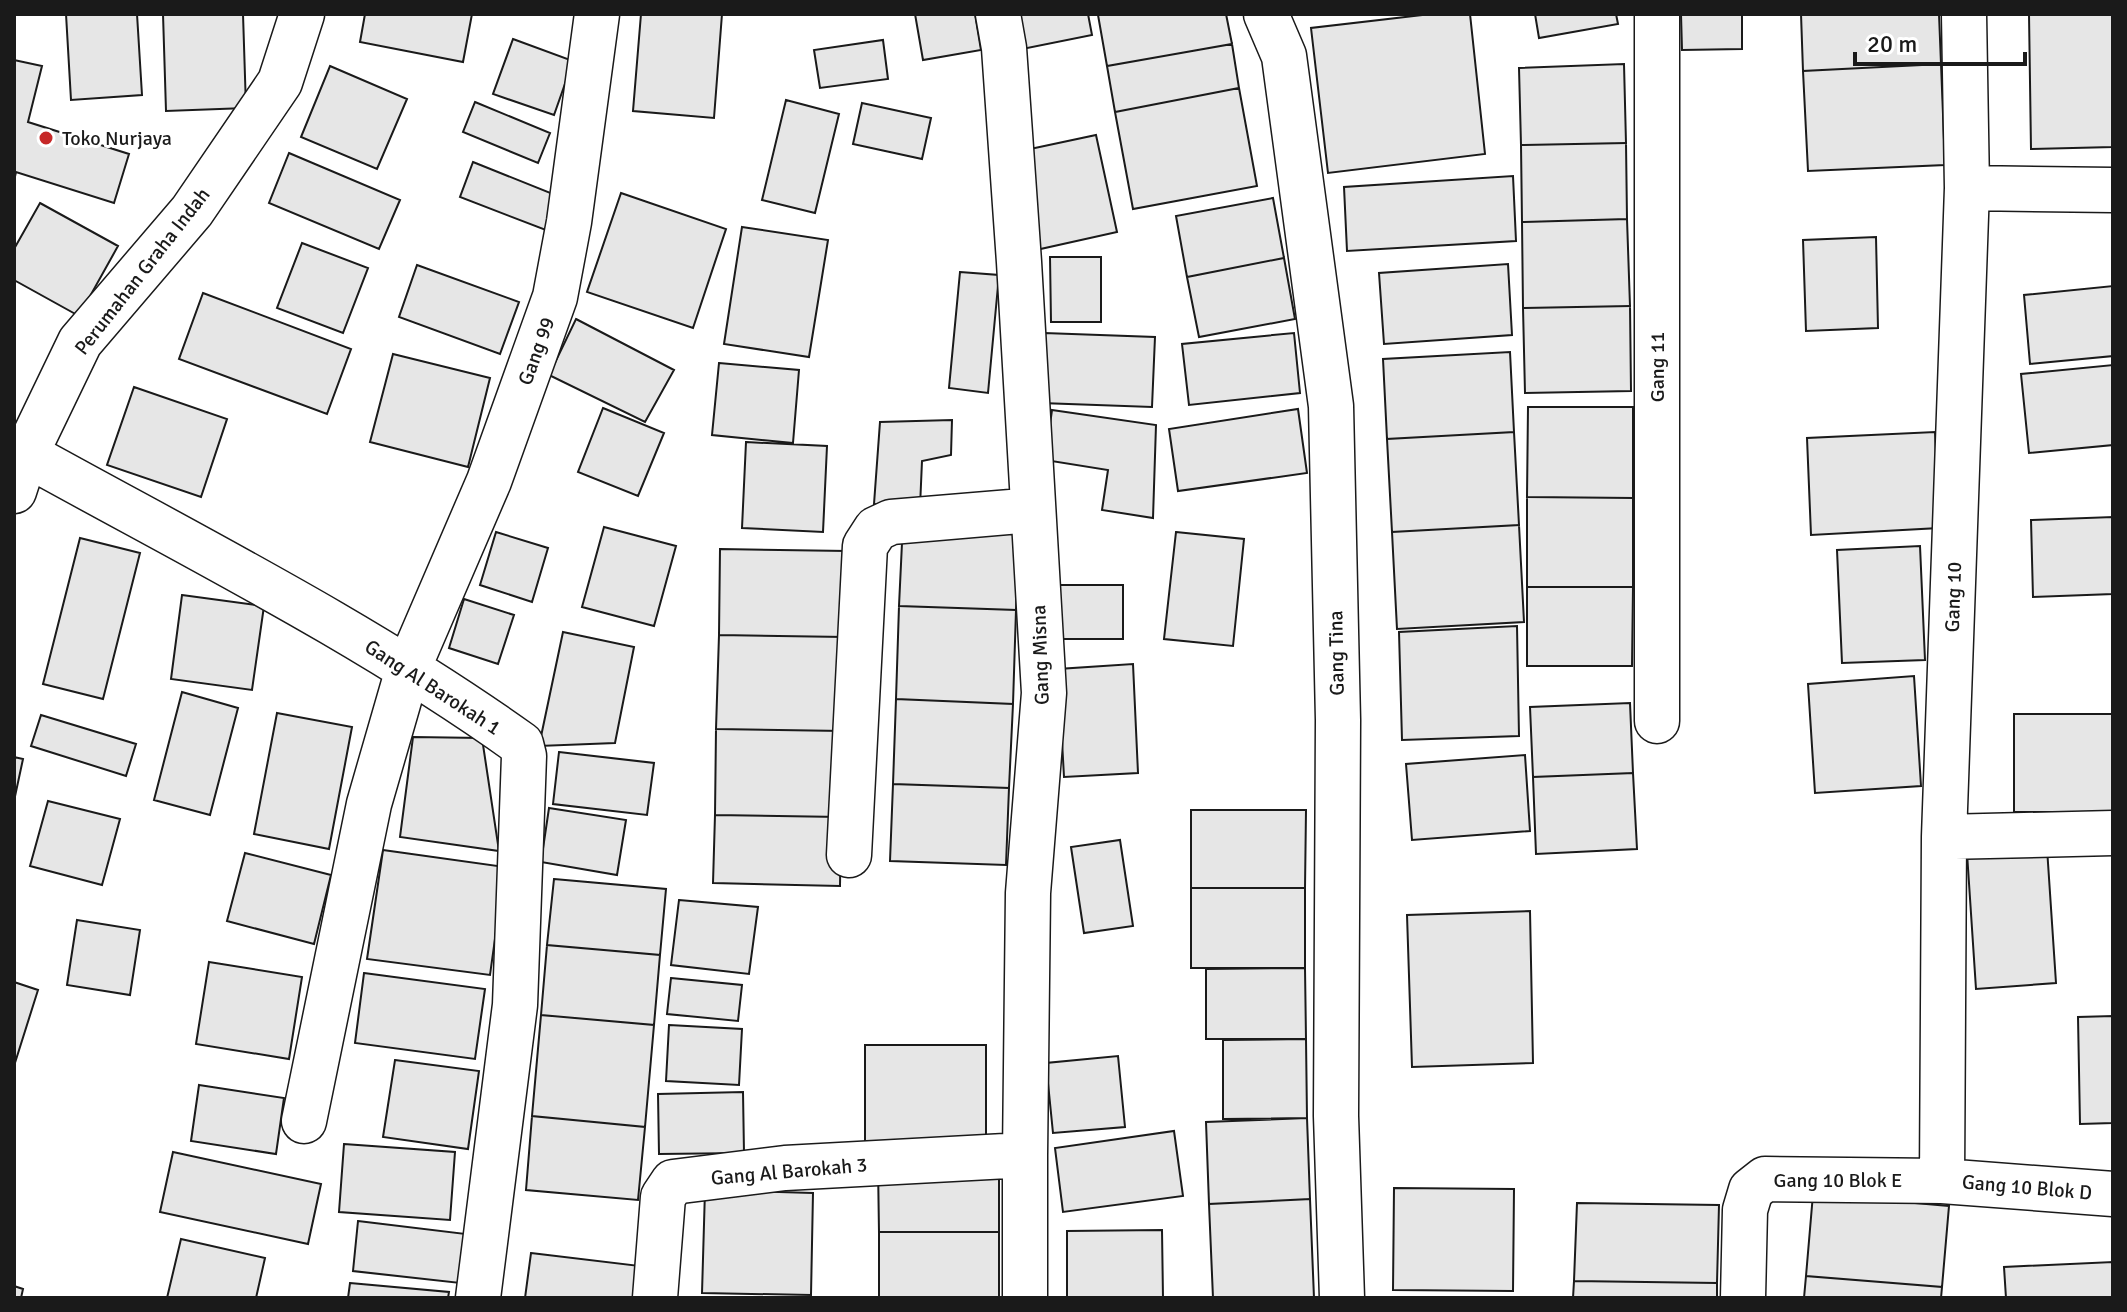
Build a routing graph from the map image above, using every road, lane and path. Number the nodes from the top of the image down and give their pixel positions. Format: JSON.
{"nodes":[{"id":1,"x":302,"y":14,"type":"edge"},
{"id":2,"x":597,"y":14,"type":"edge"},
{"id":3,"x":998,"y":14,"type":"edge"},
{"id":4,"x":1266,"y":14,"type":"edge"},
{"id":5,"x":1657,"y":14,"type":"edge"},
{"id":6,"x":1964,"y":14,"type":"edge"},
{"id":7,"x":1967,"y":188,"type":"junction"},
{"id":8,"x":2113,"y":190,"type":"edge"},
{"id":9,"x":20,"y":473,"type":"edge"},
{"id":10,"x":1033,"y":510,"type":"junction"},
{"id":11,"x":408,"y":669,"type":"junction"},
{"id":12,"x":1657,"y":721,"type":"dead end"},
{"id":13,"x":2113,"y":833,"type":"edge"},
{"id":14,"x":1944,"y":837,"type":"junction"},
{"id":15,"x":849,"y":855,"type":"dead end"},
{"id":16,"x":304,"y":1121,"type":"dead end"},
{"id":17,"x":1025,"y":1155,"type":"junction"},
{"id":18,"x":1942,"y":1181,"type":"junction"},
{"id":19,"x":2113,"y":1194,"type":"edge"},
{"id":20,"x":478,"y":1298,"type":"edge"},
{"id":21,"x":655,"y":1298,"type":"edge"},
{"id":22,"x":1025,"y":1298,"type":"edge"},
{"id":23,"x":1342,"y":1298,"type":"edge"},
{"id":24,"x":1743,"y":1298,"type":"edge"}],
"edges":[{"from":1,"to":9,"type":"street","name":"Perumahan Graha Indah"},
{"from":2,"to":11,"type":"street","name":"Gang 99"},
{"from":3,"to":10,"type":"street","name":"Gang Misna"},
{"from":4,"to":23,"type":"street","name":"Gang Tina"},
{"from":5,"to":12,"type":"street","name":"Gang 11"},
{"from":6,"to":7,"type":"street","name":"Gang 10"},
{"from":7,"to":8,"type":"street"},
{"from":7,"to":14,"type":"street","name":"Gang 10"},
{"from":9,"to":11,"type":"street","name":"Gang Al Barokah 1"},
{"from":10,"to":15,"type":"street"},
{"from":10,"to":17,"type":"street","name":"Gang Misna"},
{"from":11,"to":16,"type":"street","name":"Gang 99"},
{"from":11,"to":20,"type":"street","name":"Gang Al Barokah 1"},
{"from":13,"to":14,"type":"street"},
{"from":14,"to":18,"type":"street","name":"Gang 10"},
{"from":17,"to":21,"type":"street","name":"Gang Al Barokah 3"},
{"from":17,"to":22,"type":"street","name":"Gang Misna"},
{"from":18,"to":19,"type":"street","name":"Gang 10 Blok D"},
{"from":18,"to":24,"type":"street","name":"Gang 10 Blok E"}]}
